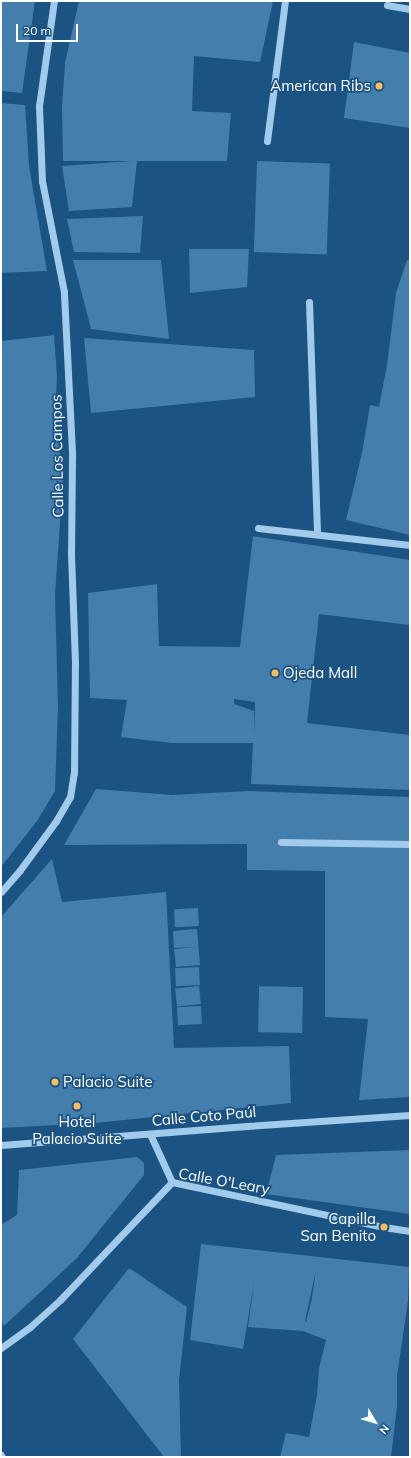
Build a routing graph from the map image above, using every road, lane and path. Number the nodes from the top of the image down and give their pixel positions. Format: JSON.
{"nodes":[{"id":1,"x":54,"y":1,"type":"edge"},
{"id":2,"x":285,"y":1,"type":"edge"},
{"id":3,"x":387,"y":5,"type":"dead end"},
{"id":4,"x":410,"y":10,"type":"edge"},
{"id":5,"x":267,"y":141,"type":"dead end"},
{"id":6,"x":309,"y":302,"type":"dead end"},
{"id":7,"x":258,"y":528,"type":"dead end"},
{"id":8,"x":317,"y":534,"type":"junction"},
{"id":9,"x":410,"y":545,"type":"edge"},
{"id":10,"x":281,"y":842,"type":"dead end"},
{"id":11,"x":410,"y":844,"type":"edge"},
{"id":12,"x":1,"y":892,"type":"edge"},
{"id":13,"x":410,"y":1115,"type":"edge"},
{"id":14,"x":150,"y":1134,"type":"junction"},
{"id":15,"x":1,"y":1145,"type":"edge"},
{"id":16,"x":172,"y":1182,"type":"junction"},
{"id":17,"x":410,"y":1231,"type":"edge"},
{"id":18,"x":1,"y":1348,"type":"edge"}],
"edges":[{"from":1,"to":12,"type":"street","name":"Calle Los Campos"},
{"from":2,"to":5,"type":"street"},
{"from":3,"to":4,"type":"street"},
{"from":6,"to":8,"type":"street"},
{"from":7,"to":8,"type":"street"},
{"from":8,"to":9,"type":"street"},
{"from":10,"to":11,"type":"street"},
{"from":13,"to":14,"type":"street","name":"Calle Coto Paúl"},
{"from":14,"to":15,"type":"street","name":"Calle Coto Paúl"},
{"from":14,"to":16,"type":"street"},
{"from":16,"to":17,"type":"street","name":"Calle O'Leary"},
{"from":16,"to":18,"type":"street","name":"Calle O'Leary"}]}
